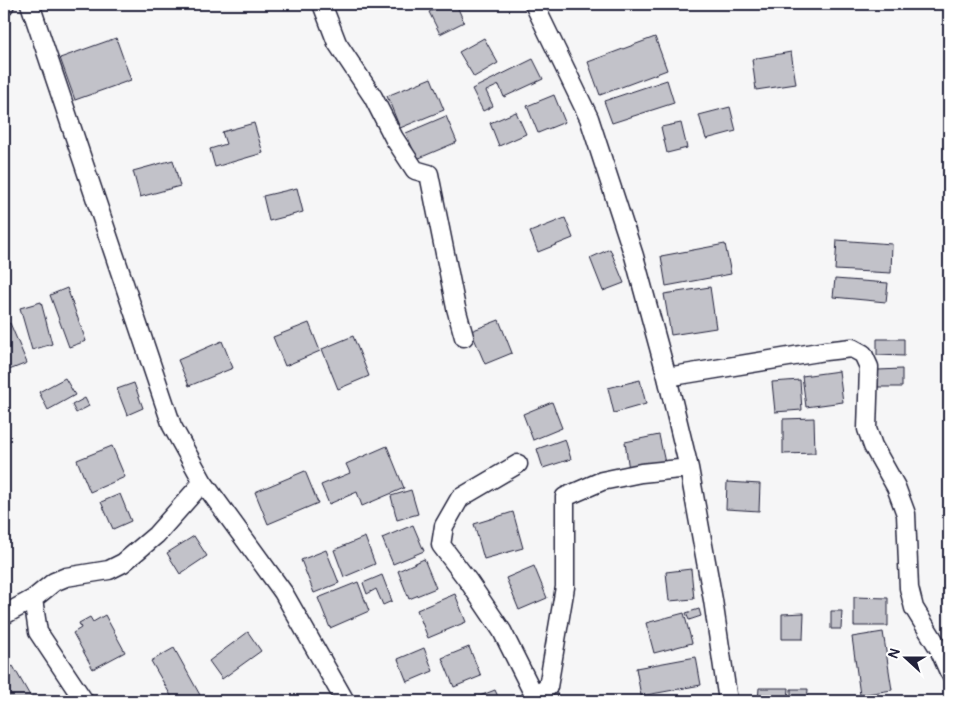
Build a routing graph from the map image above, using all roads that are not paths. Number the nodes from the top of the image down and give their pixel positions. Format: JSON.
{"nodes":[{"id":1,"x":30,"y":4,"type":"edge"},
{"id":2,"x":322,"y":4,"type":"edge"},
{"id":3,"x":534,"y":4,"type":"edge"},
{"id":4,"x":464,"y":337,"type":"dead end"},
{"id":5,"x":667,"y":377,"type":"junction"},
{"id":6,"x":518,"y":464,"type":"dead end"},
{"id":7,"x":688,"y":468,"type":"junction"},
{"id":8,"x":203,"y":482,"type":"junction"},
{"id":9,"x":33,"y":599,"type":"junction"},
{"id":10,"x":4,"y":615,"type":"edge"},
{"id":11,"x":949,"y":672,"type":"edge"},
{"id":12,"x":536,"y":699,"type":"edge"},
{"id":13,"x":84,"y":701,"type":"edge"},
{"id":14,"x":345,"y":701,"type":"edge"},
{"id":15,"x":728,"y":701,"type":"edge"}],
"edges":[{"from":1,"to":8,"type":"street"},
{"from":2,"to":4,"type":"street"},
{"from":3,"to":5,"type":"street"},
{"from":5,"to":7,"type":"street"},
{"from":5,"to":11,"type":"street"},
{"from":6,"to":12,"type":"street"},
{"from":7,"to":12,"type":"street"},
{"from":7,"to":15,"type":"street"},
{"from":8,"to":9,"type":"street"},
{"from":8,"to":14,"type":"street"},
{"from":9,"to":10,"type":"street"},
{"from":9,"to":13,"type":"street"}]}
